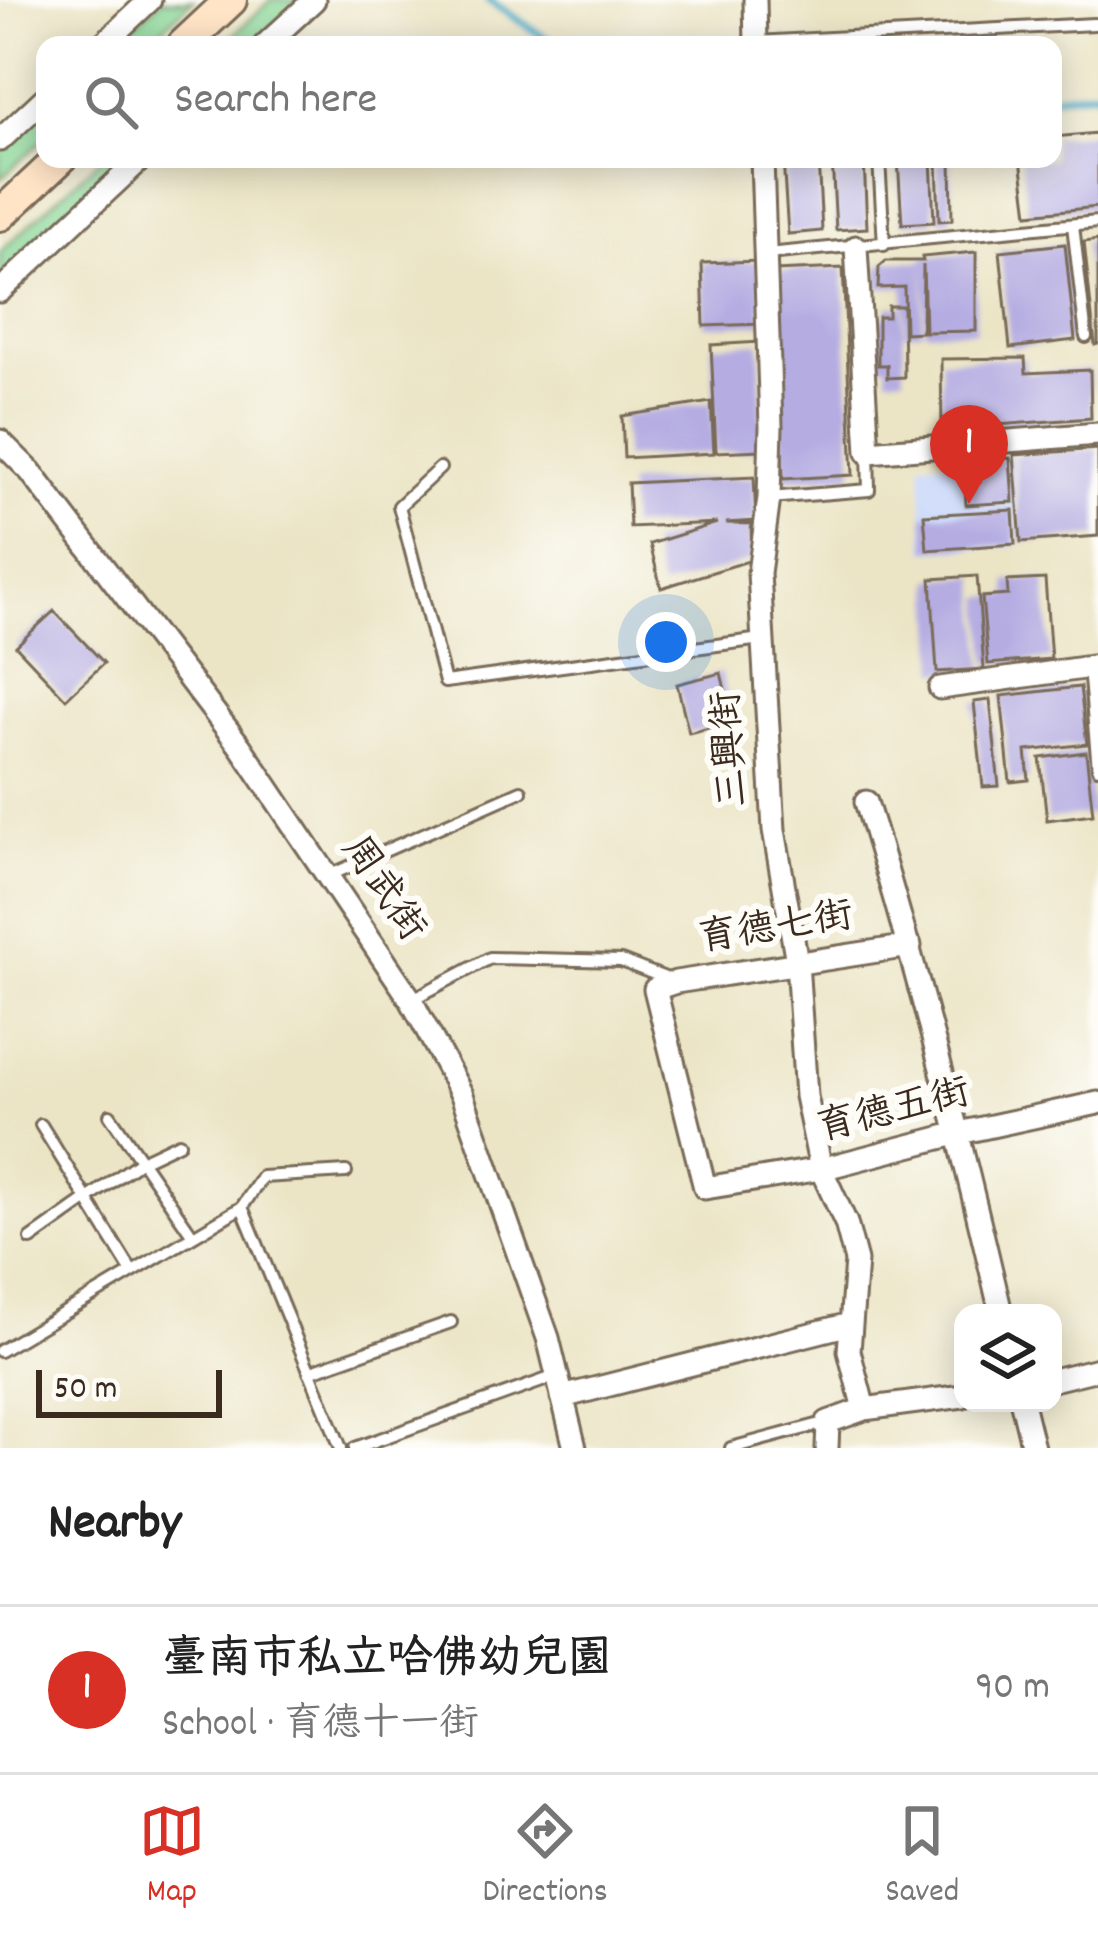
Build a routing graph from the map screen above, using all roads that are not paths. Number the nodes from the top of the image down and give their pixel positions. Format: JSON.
{"nodes":[{"id":1,"x":150,"y":0,"type":"edge"},
{"id":2,"x":231,"y":0,"type":"edge"},
{"id":3,"x":314,"y":0,"type":"edge"},
{"id":4,"x":754,"y":0,"type":"edge"},
{"id":5,"x":1094,"y":24,"type":"dead end"},
{"id":6,"x":112,"y":36,"type":"edge"},
{"id":7,"x":193,"y":36,"type":"edge"},
{"id":8,"x":275,"y":36,"type":"edge"},
{"id":9,"x":756,"y":36,"type":"edge"},
{"id":10,"x":891,"y":36,"type":"edge"},
{"id":11,"x":36,"y":106,"type":"edge"},
{"id":12,"x":0,"y":140,"type":"edge"},
{"id":13,"x":50,"y":168,"type":"edge"},
{"id":14,"x":131,"y":168,"type":"edge"},
{"id":15,"x":762,"y":168,"type":"edge"},
{"id":16,"x":880,"y":168,"type":"edge"},
{"id":17,"x":0,"y":215,"type":"edge"},
{"id":18,"x":1098,"y":222,"type":"edge"},
{"id":19,"x":1073,"y":225,"type":"junction"},
{"id":20,"x":884,"y":244,"type":"junction"},
{"id":21,"x":856,"y":247,"type":"junction"},
{"id":22,"x":767,"y":254,"type":"junction"},
{"id":23,"x":0,"y":291,"type":"edge"},
{"id":24,"x":1086,"y":337,"type":"dead end"},
{"id":25,"x":1098,"y":434,"type":"edge"},
{"id":26,"x":0,"y":441,"type":"edge"},
{"id":27,"x":868,"y":452,"type":"junction"},
{"id":28,"x":440,"y":468,"type":"dead end"},
{"id":29,"x":769,"y":498,"type":"junction"},
{"id":30,"x":761,"y":639,"type":"junction"},
{"id":31,"x":1093,"y":667,"type":"edge"},
{"id":32,"x":940,"y":688,"type":"dead end"},
{"id":33,"x":1098,"y":768,"type":"edge"},
{"id":34,"x":521,"y":791,"type":"dead end"},
{"id":35,"x":866,"y":802,"type":"dead end"},
{"id":36,"x":328,"y":876,"type":"junction"},
{"id":37,"x":910,"y":946,"type":"junction"},
{"id":38,"x":796,"y":962,"type":"junction"},
{"id":39,"x":665,"y":985,"type":"junction"},
{"id":40,"x":411,"y":1000,"type":"junction"},
{"id":41,"x":1098,"y":1103,"type":"edge"},
{"id":42,"x":110,"y":1115,"type":"dead end"},
{"id":43,"x":41,"y":1125,"type":"dead end"},
{"id":44,"x":959,"y":1133,"type":"junction"},
{"id":45,"x":179,"y":1143,"type":"dead end"},
{"id":46,"x":141,"y":1160,"type":"junction"},
{"id":47,"x":821,"y":1169,"type":"junction"},
{"id":48,"x":346,"y":1172,"type":"dead end"},
{"id":49,"x":86,"y":1198,"type":"junction"},
{"id":50,"x":242,"y":1207,"type":"junction"},
{"id":51,"x":194,"y":1236,"type":"junction"},
{"id":52,"x":31,"y":1238,"type":"dead end"},
{"id":53,"x":132,"y":1272,"type":"junction"},
{"id":54,"x":999,"y":1304,"type":"edge"},
{"id":55,"x":451,"y":1322,"type":"dead end"},
{"id":56,"x":850,"y":1324,"type":"junction"},
{"id":57,"x":0,"y":1351,"type":"edge"},
{"id":58,"x":1098,"y":1369,"type":"edge"},
{"id":59,"x":309,"y":1372,"type":"junction"},
{"id":60,"x":1062,"y":1378,"type":"edge"},
{"id":61,"x":560,"y":1386,"type":"junction"},
{"id":62,"x":954,"y":1397,"type":"edge"},
{"id":63,"x":864,"y":1409,"type":"junction"},
{"id":64,"x":1024,"y":1412,"type":"edge"},
{"id":65,"x":828,"y":1422,"type":"junction"},
{"id":66,"x":390,"y":1442,"type":"edge"},
{"id":67,"x":340,"y":1448,"type":"edge"},
{"id":68,"x":356,"y":1448,"type":"edge"},
{"id":69,"x":575,"y":1448,"type":"edge"},
{"id":70,"x":731,"y":1448,"type":"edge"},
{"id":71,"x":827,"y":1448,"type":"edge"},
{"id":72,"x":1033,"y":1448,"type":"edge"}],
"edges":[{"from":1,"to":6,"type":"street"},
{"from":2,"to":7,"type":"street"},
{"from":3,"to":8,"type":"street"},
{"from":4,"to":9,"type":"street"},
{"from":5,"to":10,"type":"lane"},
{"from":11,"to":12,"type":"street"},
{"from":13,"to":17,"type":"street"},
{"from":14,"to":23,"type":"street"},
{"from":15,"to":22,"type":"street","name":"三興街"},
{"from":16,"to":20,"type":"lane"},
{"from":18,"to":19,"type":"lane"},
{"from":19,"to":20,"type":"lane"},
{"from":19,"to":24,"type":"lane"},
{"from":20,"to":21,"type":"lane"},
{"from":21,"to":22,"type":"lane"},
{"from":21,"to":27,"type":"street"},
{"from":22,"to":29,"type":"street","name":"三興街"},
{"from":25,"to":27,"type":"street"},
{"from":26,"to":36,"type":"street","name":"周武街"},
{"from":27,"to":29,"type":"lane"},
{"from":28,"to":30,"type":"lane"},
{"from":29,"to":30,"type":"street","name":"三興街"},
{"from":30,"to":38,"type":"street","name":"三興街"},
{"from":31,"to":32,"type":"street"},
{"from":31,"to":33,"type":"lane"},
{"from":34,"to":36,"type":"lane"},
{"from":35,"to":37,"type":"street"},
{"from":36,"to":40,"type":"street","name":"周武街"},
{"from":37,"to":38,"type":"street","name":"育德七街"},
{"from":37,"to":44,"type":"street"},
{"from":38,"to":39,"type":"street","name":"育德七街"},
{"from":38,"to":47,"type":"street","name":"三興街"},
{"from":39,"to":40,"type":"lane"},
{"from":39,"to":47,"type":"street","name":"育德五街"},
{"from":40,"to":61,"type":"street","name":"周武街"},
{"from":41,"to":44,"type":"street","name":"育德五街"},
{"from":42,"to":46,"type":"lane"},
{"from":43,"to":49,"type":"lane"},
{"from":44,"to":47,"type":"street","name":"育德五街"},
{"from":44,"to":54,"type":"street"},
{"from":45,"to":46,"type":"lane"},
{"from":46,"to":49,"type":"lane"},
{"from":46,"to":51,"type":"lane"},
{"from":47,"to":56,"type":"street","name":"三興街"},
{"from":48,"to":50,"type":"lane"},
{"from":49,"to":52,"type":"lane"},
{"from":49,"to":53,"type":"lane"},
{"from":50,"to":51,"type":"lane"},
{"from":50,"to":59,"type":"lane"},
{"from":51,"to":53,"type":"lane"},
{"from":53,"to":57,"type":"lane"},
{"from":55,"to":59,"type":"lane"},
{"from":56,"to":61,"type":"street"},
{"from":56,"to":63,"type":"street","name":"三興街"},
{"from":58,"to":60,"type":"street"},
{"from":59,"to":67,"type":"lane"},
{"from":61,"to":66,"type":"lane"},
{"from":61,"to":69,"type":"street","name":"周武街"},
{"from":62,"to":63,"type":"street"},
{"from":63,"to":65,"type":"street"},
{"from":64,"to":72,"type":"street"},
{"from":65,"to":70,"type":"lane"},
{"from":65,"to":71,"type":"street"},
{"from":66,"to":68,"type":"lane"}]}
